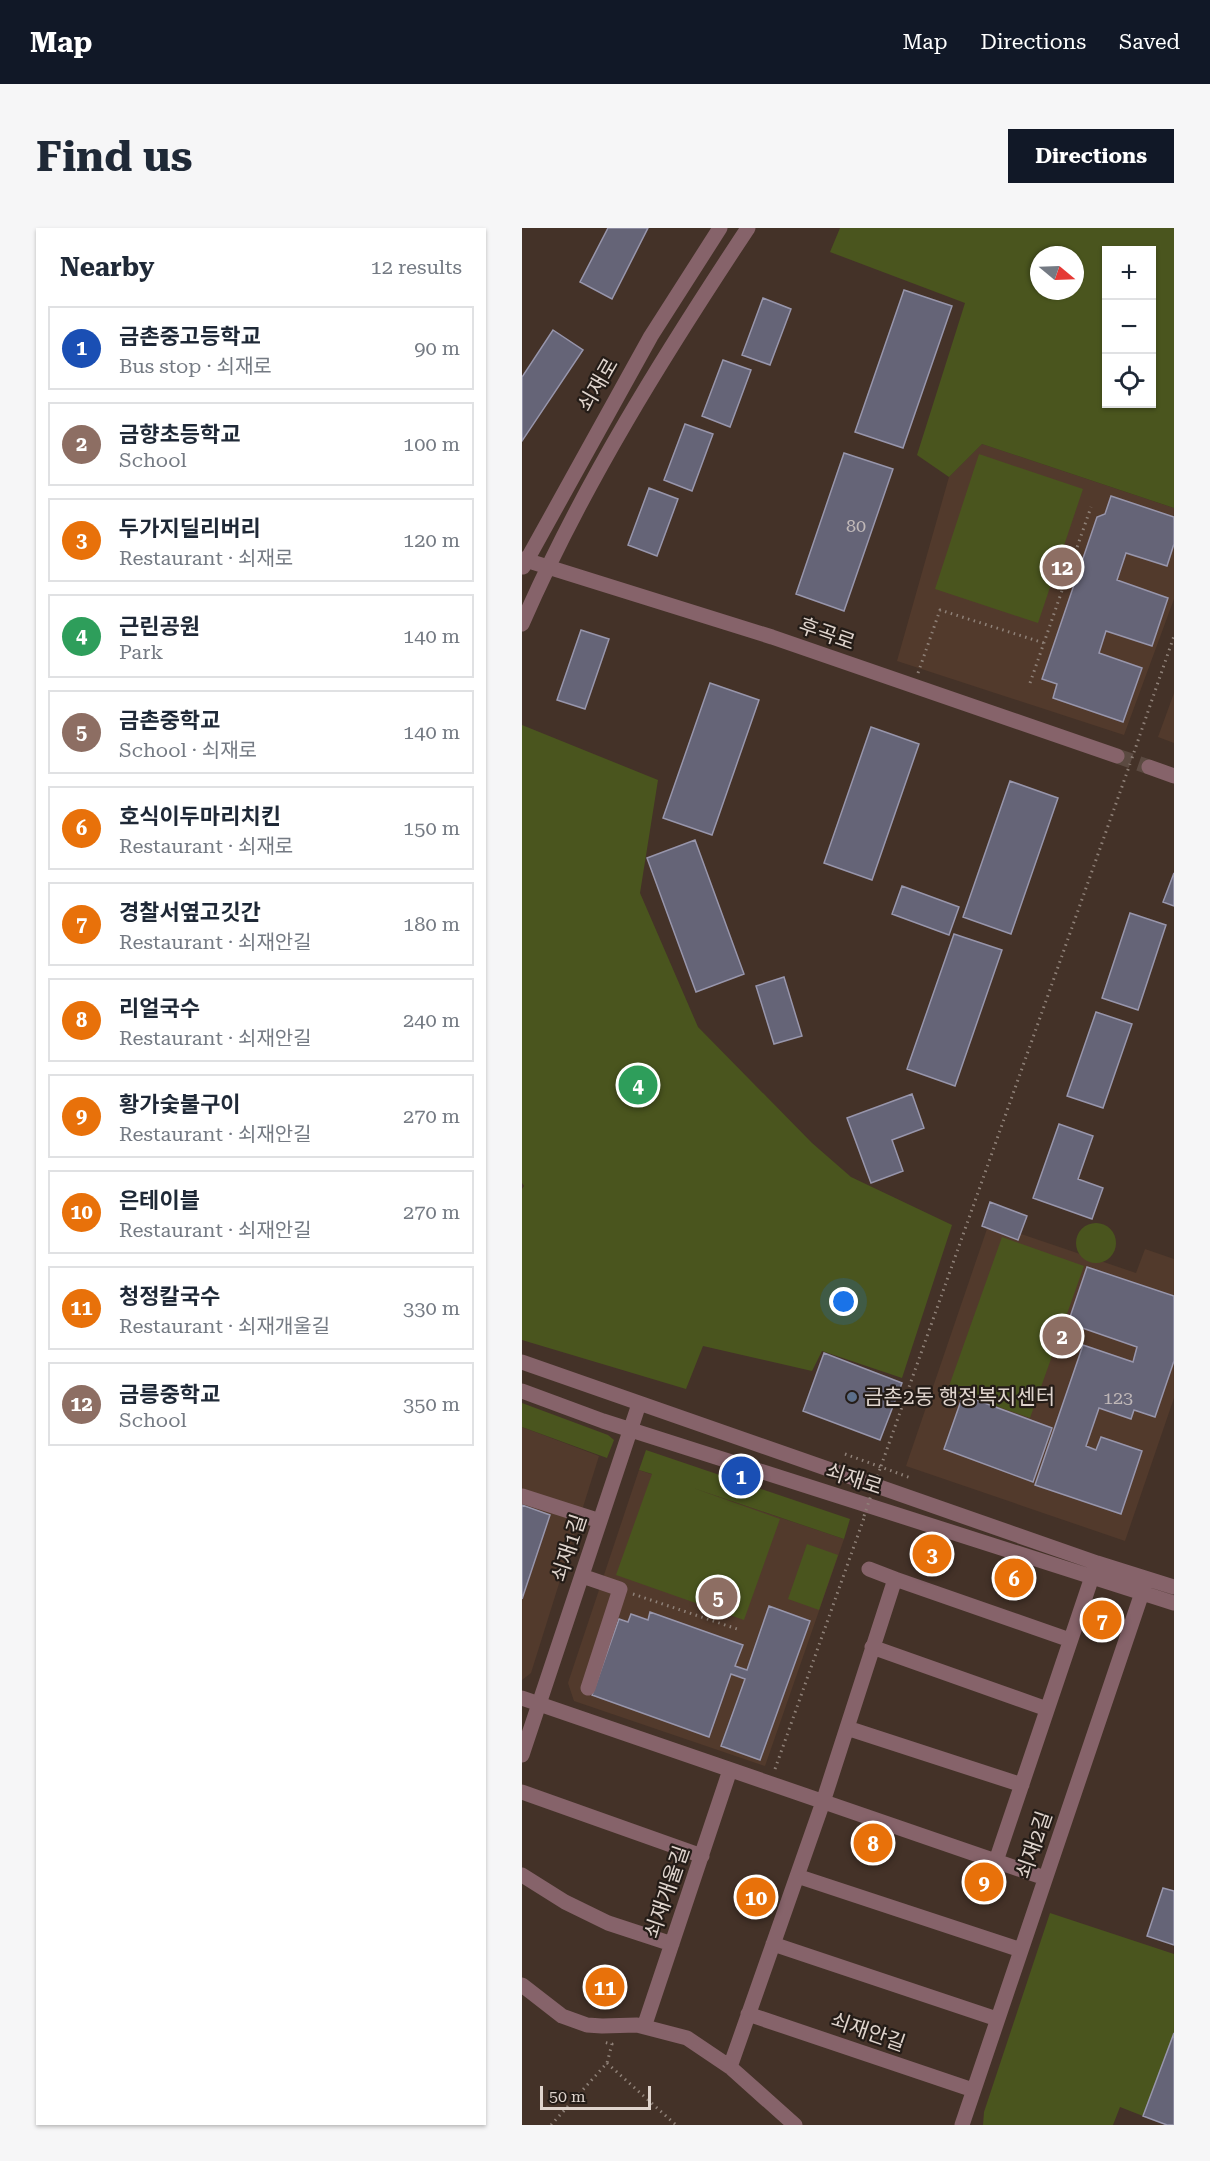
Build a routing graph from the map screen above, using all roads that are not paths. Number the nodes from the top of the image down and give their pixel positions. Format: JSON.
{"nodes":[{"id":1,"x":720,"y":228,"type":"edge"},
{"id":2,"x":748,"y":228,"type":"edge"},
{"id":3,"x":523,"y":562,"type":"edge"},
{"id":4,"x":548,"y":566,"type":"junction"},
{"id":5,"x":522,"y":624,"type":"edge"},
{"id":6,"x":1116,"y":756,"type":"tunnel mouth"},
{"id":7,"x":1149,"y":767,"type":"tunnel mouth"},
{"id":8,"x":1174,"y":776,"type":"edge"},
{"id":9,"x":522,"y":1362,"type":"edge"},
{"id":10,"x":522,"y":1391,"type":"edge"},
{"id":11,"x":639,"y":1404,"type":"junction"},
{"id":12,"x":631,"y":1430,"type":"junction"},
{"id":13,"x":522,"y":1496,"type":"edge"},
{"id":14,"x":600,"y":1521,"type":"junction"},
{"id":15,"x":868,"y":1569,"type":"dead end"},
{"id":16,"x":1094,"y":1570,"type":"junction"},
{"id":17,"x":582,"y":1576,"type":"junction"},
{"id":18,"x":895,"y":1579,"type":"junction"},
{"id":19,"x":1144,"y":1586,"type":"junction"},
{"id":20,"x":1174,"y":1587,"type":"edge"},
{"id":21,"x":1174,"y":1604,"type":"edge"},
{"id":22,"x":1070,"y":1640,"type":"junction"},
{"id":23,"x":872,"y":1647,"type":"junction"},
{"id":24,"x":588,"y":1688,"type":"dead end"},
{"id":25,"x":522,"y":1698,"type":"edge"},
{"id":26,"x":539,"y":1704,"type":"junction"},
{"id":27,"x":1047,"y":1709,"type":"junction"},
{"id":28,"x":846,"y":1728,"type":"junction"},
{"id":29,"x":522,"y":1755,"type":"edge"},
{"id":30,"x":730,"y":1770,"type":"junction"},
{"id":31,"x":1022,"y":1785,"type":"junction"},
{"id":32,"x":522,"y":1792,"type":"edge"},
{"id":33,"x":823,"y":1802,"type":"junction"},
{"id":34,"x":702,"y":1856,"type":"junction"},
{"id":35,"x":996,"y":1861,"type":"junction"},
{"id":36,"x":522,"y":1875,"type":"edge"},
{"id":37,"x":797,"y":1876,"type":"junction"},
{"id":38,"x":1045,"y":1878,"type":"junction"},
{"id":39,"x":672,"y":1944,"type":"junction"},
{"id":40,"x":773,"y":1944,"type":"junction"},
{"id":41,"x":1021,"y":1950,"type":"junction"},
{"id":42,"x":522,"y":1985,"type":"edge"},
{"id":43,"x":748,"y":2014,"type":"junction"},
{"id":44,"x":997,"y":2019,"type":"junction"},
{"id":45,"x":644,"y":2027,"type":"junction"},
{"id":46,"x":730,"y":2067,"type":"junction"},
{"id":47,"x":974,"y":2090,"type":"junction"},
{"id":48,"x":795,"y":2125,"type":"edge"},
{"id":49,"x":962,"y":2125,"type":"edge"}],
"edges":[{"from":1,"to":3,"type":"street","name":"쇠재로"},
{"from":2,"to":4,"type":"street","name":"쇠재로"},
{"from":3,"to":4,"type":"street","name":"후곡로"},
{"from":4,"to":5,"type":"street","name":"쇠재로"},
{"from":4,"to":6,"type":"street","name":"후곡로"},
{"from":7,"to":8,"type":"street"},
{"from":9,"to":11,"type":"street"},
{"from":10,"to":12,"type":"street","name":"쇠재로"},
{"from":11,"to":12,"type":"street","name":"쇠재1길"},
{"from":11,"to":16,"type":"street"},
{"from":12,"to":14,"type":"street","name":"쇠재1길"},
{"from":12,"to":16,"type":"street","name":"쇠재로"},
{"from":13,"to":14,"type":"street"},
{"from":14,"to":17,"type":"street","name":"쇠재1길"},
{"from":15,"to":18,"type":"street"},
{"from":16,"to":19,"type":"street"},
{"from":16,"to":22,"type":"street"},
{"from":17,"to":24,"type":"street"},
{"from":17,"to":26,"type":"street","name":"쇠재1길"},
{"from":18,"to":22,"type":"street"},
{"from":18,"to":23,"type":"street"},
{"from":19,"to":20,"type":"street"},
{"from":19,"to":21,"type":"street"},
{"from":19,"to":38,"type":"street","name":"쇠재2길"},
{"from":22,"to":27,"type":"street"},
{"from":23,"to":27,"type":"street"},
{"from":23,"to":28,"type":"street"},
{"from":25,"to":26,"type":"street"},
{"from":26,"to":29,"type":"street","name":"쇠재1길"},
{"from":26,"to":30,"type":"street"},
{"from":27,"to":31,"type":"street"},
{"from":28,"to":31,"type":"street"},
{"from":28,"to":33,"type":"street"},
{"from":30,"to":33,"type":"street"},
{"from":30,"to":34,"type":"street","name":"쇠재개울길"},
{"from":31,"to":35,"type":"street"},
{"from":32,"to":34,"type":"street"},
{"from":33,"to":35,"type":"street"},
{"from":33,"to":37,"type":"street"},
{"from":34,"to":39,"type":"street","name":"쇠재개울길"},
{"from":35,"to":38,"type":"street"},
{"from":36,"to":39,"type":"street"},
{"from":37,"to":40,"type":"street"},
{"from":37,"to":41,"type":"street"},
{"from":38,"to":41,"type":"street","name":"쇠재2길"},
{"from":39,"to":45,"type":"street","name":"쇠재개울길"},
{"from":40,"to":43,"type":"street"},
{"from":40,"to":44,"type":"street"},
{"from":41,"to":44,"type":"street","name":"쇠재2길"},
{"from":42,"to":45,"type":"street"},
{"from":43,"to":46,"type":"street"},
{"from":43,"to":47,"type":"street","name":"쇠재안길"},
{"from":44,"to":47,"type":"street","name":"쇠재2길"},
{"from":45,"to":46,"type":"street"},
{"from":46,"to":48,"type":"street"},
{"from":47,"to":49,"type":"street","name":"쇠재2길"}]}
